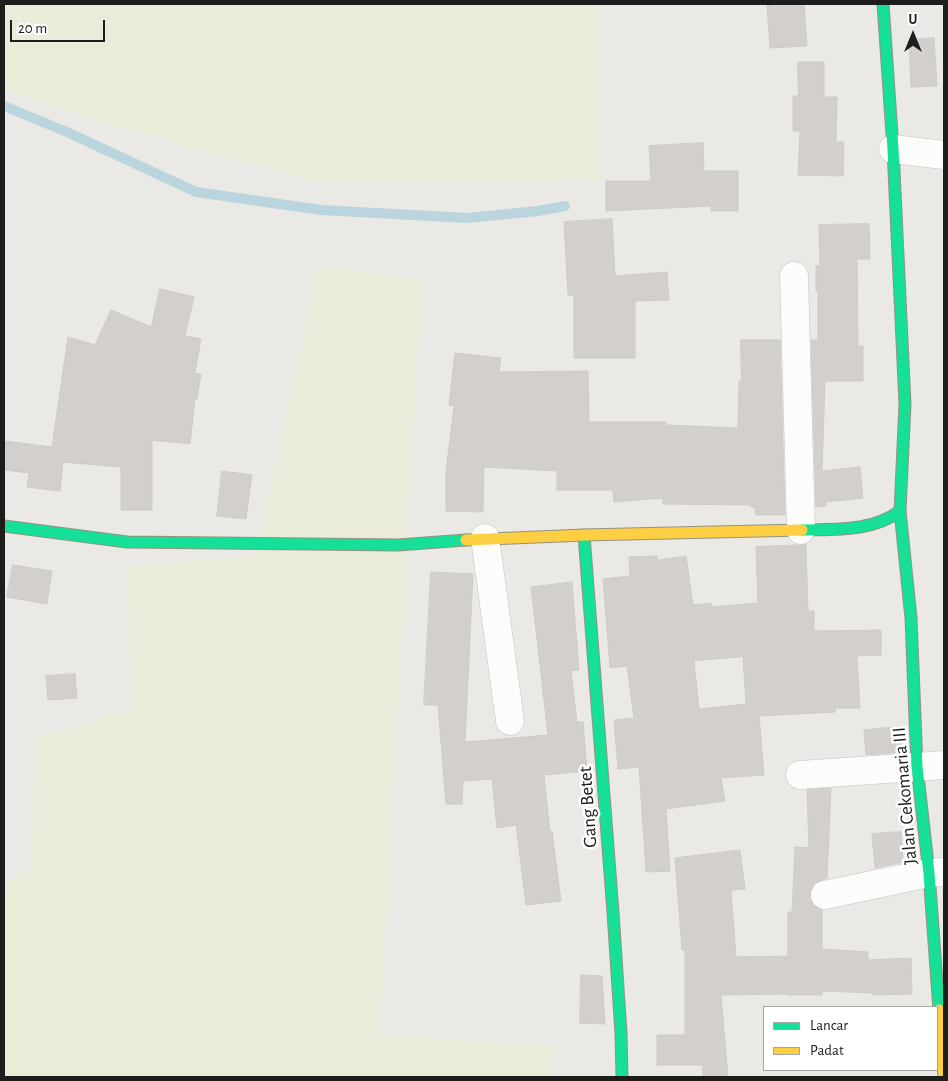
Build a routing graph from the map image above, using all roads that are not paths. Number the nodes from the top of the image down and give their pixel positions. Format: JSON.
{"nodes":[{"id":1,"x":883,"y":4,"type":"edge"},
{"id":2,"x":893,"y":149,"type":"junction"},
{"id":3,"x":944,"y":155,"type":"edge"},
{"id":4,"x":794,"y":276,"type":"dead end"},
{"id":5,"x":900,"y":511,"type":"junction"},
{"id":6,"x":4,"y":526,"type":"edge"},
{"id":7,"x":800,"y":530,"type":"junction"},
{"id":8,"x":584,"y":535,"type":"junction"},
{"id":9,"x":485,"y":538,"type":"junction"},
{"id":10,"x":510,"y":721,"type":"dead end"},
{"id":11,"x":944,"y":765,"type":"edge"},
{"id":12,"x":917,"y":767,"type":"junction"},
{"id":13,"x":800,"y":775,"type":"dead end"},
{"id":14,"x":937,"y":872,"type":"edge"},
{"id":15,"x":825,"y":895,"type":"dead end"},
{"id":16,"x":622,"y":1077,"type":"edge"},
{"id":17,"x":944,"y":1077,"type":"edge"}],
"edges":[{"from":1,"to":2,"type":"street","name":"Jalan Cekomaria III"},
{"from":2,"to":3,"type":"street"},
{"from":2,"to":5,"type":"street","name":"Jalan Cekomaria III"},
{"from":4,"to":7,"type":"street"},
{"from":5,"to":7,"type":"street"},
{"from":5,"to":12,"type":"street","name":"Jalan Cekomaria III"},
{"from":6,"to":9,"type":"street"},
{"from":7,"to":8,"type":"street"},
{"from":8,"to":9,"type":"street"},
{"from":8,"to":16,"type":"street","name":"Gang Betet"},
{"from":9,"to":10,"type":"street"},
{"from":11,"to":12,"type":"street"},
{"from":12,"to":13,"type":"street"},
{"from":12,"to":14,"type":"street","name":"Jalan Cekomaria III"},
{"from":14,"to":15,"type":"street"},
{"from":14,"to":17,"type":"street","name":"Jalan Cekomaria III"}]}
